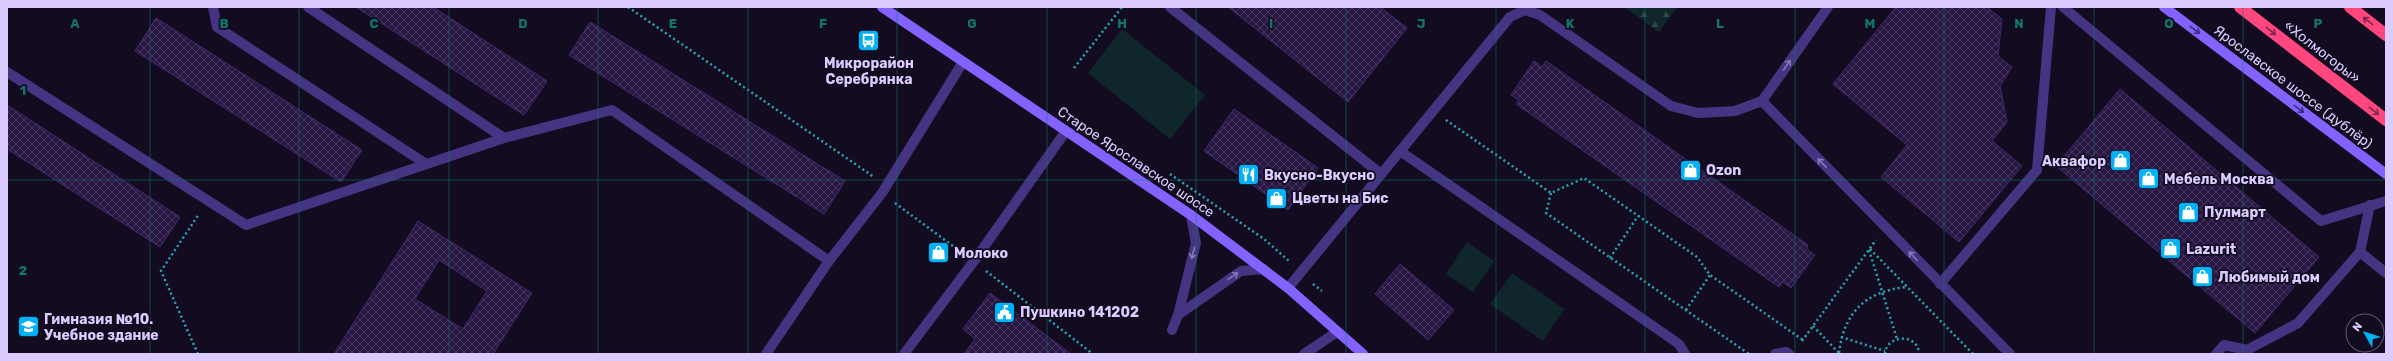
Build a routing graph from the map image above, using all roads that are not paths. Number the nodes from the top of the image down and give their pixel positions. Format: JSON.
{"nodes":[{"id":1,"x":213,"y":7,"type":"edge"},
{"id":2,"x":308,"y":7,"type":"edge"},
{"id":3,"x":882,"y":7,"type":"edge"},
{"id":4,"x":1170,"y":7,"type":"edge"},
{"id":5,"x":1828,"y":7,"type":"edge"},
{"id":6,"x":2051,"y":7,"type":"edge"},
{"id":7,"x":2062,"y":7,"type":"edge"},
{"id":8,"x":2164,"y":7,"type":"edge"},
{"id":9,"x":2240,"y":7,"type":"edge"},
{"id":10,"x":2350,"y":7,"type":"edge"},
{"id":11,"x":2386,"y":35,"type":"edge"},
{"id":12,"x":963,"y":62,"type":"junction"},
{"id":13,"x":7,"y":72,"type":"edge"},
{"id":14,"x":1762,"y":101,"type":"junction"},
{"id":15,"x":2386,"y":120,"type":"edge"},
{"id":16,"x":1066,"y":131,"type":"junction"},
{"id":17,"x":504,"y":138,"type":"junction"},
{"id":18,"x":1400,"y":151,"type":"junction"},
{"id":19,"x":426,"y":164,"type":"junction"},
{"id":20,"x":1381,"y":174,"type":"junction"},
{"id":21,"x":2386,"y":174,"type":"edge"},
{"id":22,"x":2386,"y":201,"type":"edge"},
{"id":23,"x":2370,"y":205,"type":"junction"},
{"id":24,"x":1191,"y":215,"type":"junction"},
{"id":25,"x":2360,"y":252,"type":"junction"},
{"id":26,"x":829,"y":261,"type":"junction"},
{"id":27,"x":1264,"y":269,"type":"junction"},
{"id":28,"x":2386,"y":273,"type":"edge"},
{"id":29,"x":1940,"y":284,"type":"junction"},
{"id":30,"x":1288,"y":288,"type":"junction"},
{"id":31,"x":1178,"y":315,"type":"junction"},
{"id":32,"x":1172,"y":330,"type":"dead end"},
{"id":33,"x":1337,"y":332,"type":"junction"},
{"id":34,"x":766,"y":354,"type":"edge"},
{"id":35,"x":904,"y":354,"type":"edge"},
{"id":36,"x":1304,"y":354,"type":"edge"},
{"id":37,"x":1363,"y":354,"type":"edge"},
{"id":38,"x":1685,"y":354,"type":"edge"},
{"id":39,"x":1775,"y":354,"type":"edge"},
{"id":40,"x":1789,"y":354,"type":"edge"},
{"id":41,"x":2010,"y":354,"type":"edge"},
{"id":42,"x":2216,"y":354,"type":"edge"}],
"edges":[{"from":1,"to":19,"type":"lane"},
{"from":2,"to":17,"type":"lane"},
{"from":3,"to":12,"type":"main road","name":"Старое Ярославское шоссе"},
{"from":4,"to":20,"type":"lane"},
{"from":14,"to":5,"type":"lane","one_way":true},
{"from":6,"to":29,"type":"lane"},
{"from":7,"to":23,"type":"lane"},
{"from":8,"to":21,"type":"main road","name":"Ярославское шоссе (дублёр)","one_way":true},
{"from":9,"to":15,"type":"highway","name":"«Холмогоры»","one_way":true},
{"from":11,"to":10,"type":"highway","one_way":true},
{"from":12,"to":16,"type":"main road","name":"Старое Ярославское шоссе"},
{"from":12,"to":26,"type":"lane"},
{"from":13,"to":19,"type":"lane"},
{"from":14,"to":18,"type":"lane"},
{"from":29,"to":14,"type":"lane","one_way":true},
{"from":16,"to":24,"type":"main road","name":"Старое Ярославское шоссе"},
{"from":16,"to":35,"type":"lane"},
{"from":17,"to":19,"type":"lane"},
{"from":17,"to":26,"type":"lane"},
{"from":18,"to":20,"type":"lane"},
{"from":18,"to":38,"type":"lane"},
{"from":20,"to":30,"type":"lane"},
{"from":22,"to":23,"type":"lane"},
{"from":23,"to":25,"type":"lane"},
{"from":24,"to":27,"type":"main road","name":"Старое Ярославское шоссе"},
{"from":24,"to":31,"type":"lane","one_way":true},
{"from":25,"to":28,"type":"lane"},
{"from":25,"to":42,"type":"lane"},
{"from":26,"to":34,"type":"lane"},
{"from":27,"to":30,"type":"main road","name":"Старое Ярославское шоссе"},
{"from":31,"to":27,"type":"lane","one_way":true},
{"from":29,"to":41,"type":"lane"},
{"from":30,"to":33,"type":"main road","name":"Старое Ярославское шоссе"},
{"from":31,"to":32,"type":"lane"},
{"from":33,"to":36,"type":"lane"},
{"from":33,"to":37,"type":"main road","name":"Старое Ярославское шоссе"},
{"from":39,"to":40,"type":"lane"}]}
